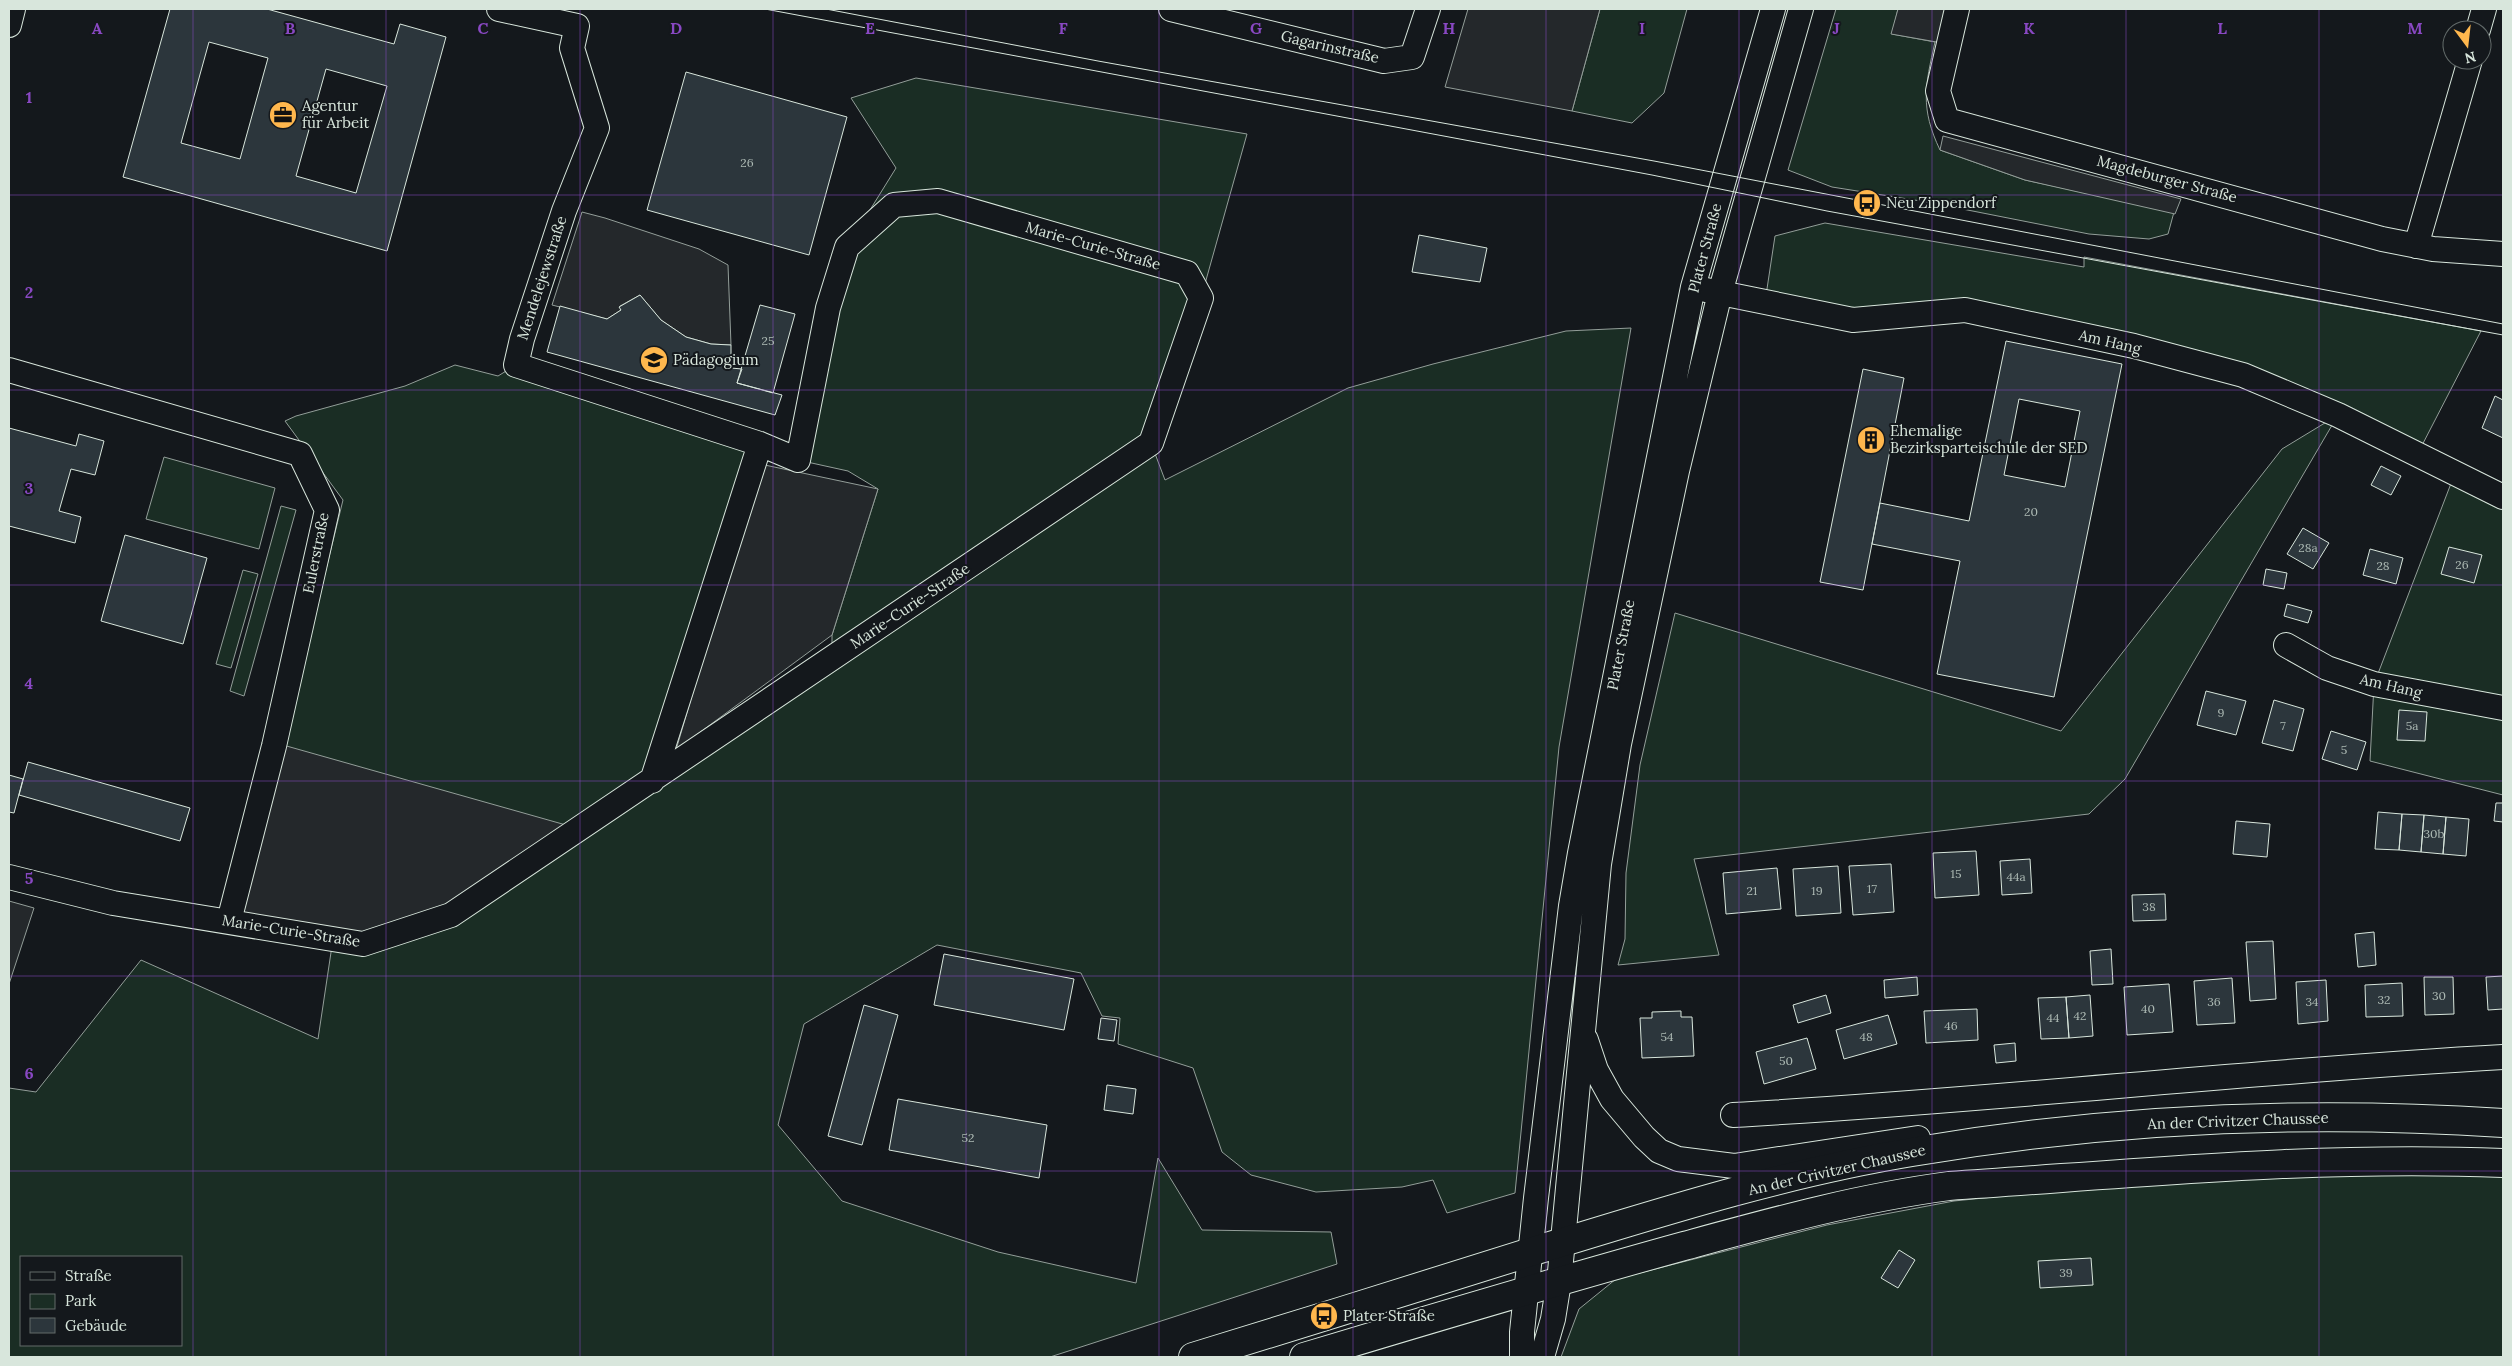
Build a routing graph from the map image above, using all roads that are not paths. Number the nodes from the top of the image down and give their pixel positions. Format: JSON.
{"nodes":[{"id":1,"x":13,"y":9,"type":"edge"},
{"id":2,"x":499,"y":9,"type":"edge"},
{"id":3,"x":1171,"y":9,"type":"edge"},
{"id":4,"x":1428,"y":9,"type":"edge"},
{"id":5,"x":1772,"y":9,"type":"edge"},
{"id":6,"x":1800,"y":9,"type":"edge"},
{"id":7,"x":1957,"y":9,"type":"edge"},
{"id":8,"x":9,"y":24,"type":"edge"},
{"id":9,"x":2467,"y":70,"type":"edge"},
{"id":10,"x":2416,"y":246,"type":"junction"},
{"id":11,"x":2503,"y":254,"type":"edge"},
{"id":12,"x":1693,"y":288,"type":"junction"},
{"id":13,"x":1720,"y":293,"type":"junction"},
{"id":14,"x":9,"y":370,"type":"edge"},
{"id":15,"x":760,"y":444,"type":"junction"},
{"id":16,"x":2503,"y":497,"type":"edge"},
{"id":17,"x":2286,"y":645,"type":"dead end"},
{"id":18,"x":2503,"y":708,"type":"edge"},
{"id":19,"x":652,"y":781,"type":"junction"},
{"id":20,"x":9,"y":877,"type":"edge"},
{"id":21,"x":229,"y":921,"type":"junction"},
{"id":22,"x":1583,"y":1030,"type":"junction"},
{"id":23,"x":2503,"y":1057,"type":"edge"},
{"id":24,"x":1733,"y":1115,"type":"dead end"},
{"id":25,"x":2159,"y":1123,"type":"junction"},
{"id":26,"x":2503,"y":1123,"type":"edge"},
{"id":27,"x":2503,"y":1163,"type":"edge"},
{"id":28,"x":1563,"y":1242,"type":"junction"},
{"id":29,"x":1531,"y":1252,"type":"junction"},
{"id":30,"x":1559,"y":1282,"type":"junction"},
{"id":31,"x":1528,"y":1292,"type":"junction"},
{"id":32,"x":1193,"y":1357,"type":"edge"},
{"id":33,"x":1304,"y":1357,"type":"edge"},
{"id":34,"x":1522,"y":1357,"type":"edge"},
{"id":35,"x":1542,"y":1357,"type":"edge"}],
"edges":[{"from":1,"to":8,"type":"street"},
{"from":2,"to":15,"type":"street","name":"Mendelejewstraße"},
{"from":3,"to":4,"type":"street","name":"Gagarinstraße"},
{"from":5,"to":12,"type":"street","name":"Plater Straße"},
{"from":6,"to":13,"type":"street","name":"Plater Straße"},
{"from":7,"to":10,"type":"street","name":"Magdeburger Straße"},
{"from":9,"to":10,"type":"street"},
{"from":10,"to":11,"type":"street","name":"Magdeburger Straße"},
{"from":12,"to":13,"type":"street","name":"Am Hang"},
{"from":12,"to":29,"type":"street","name":"Plater Straße"},
{"from":13,"to":16,"type":"street","name":"Am Hang"},
{"from":13,"to":22,"type":"street","name":"Plater Straße"},
{"from":14,"to":21,"type":"street","name":"Eulerstraße"},
{"from":15,"to":19,"type":"street"},
{"from":15,"to":19,"type":"street","name":"Marie-Curie-Straße"},
{"from":17,"to":18,"type":"street","name":"Am Hang"},
{"from":19,"to":21,"type":"street","name":"Marie-Curie-Straße"},
{"from":20,"to":21,"type":"street","name":"Marie-Curie-Straße"},
{"from":22,"to":25,"type":"street"},
{"from":22,"to":28,"type":"street","name":"Plater Straße"},
{"from":23,"to":24,"type":"street"},
{"from":25,"to":26,"type":"main road","name":"An der Crivitzer Chaussee"},
{"from":25,"to":28,"type":"main road","name":"An der Crivitzer Chaussee"},
{"from":27,"to":30,"type":"main road"},
{"from":28,"to":29,"type":"main road","name":"An der Crivitzer Chaussee"},
{"from":28,"to":30,"type":"street","name":"Plater Straße"},
{"from":29,"to":31,"type":"street","name":"Plater Straße"},
{"from":29,"to":32,"type":"main road","name":"An der Crivitzer Chaussee"},
{"from":30,"to":31,"type":"main road"},
{"from":30,"to":35,"type":"street","name":"Plater Straße"},
{"from":31,"to":33,"type":"main road"},
{"from":31,"to":34,"type":"street","name":"Plater Straße"}]}
